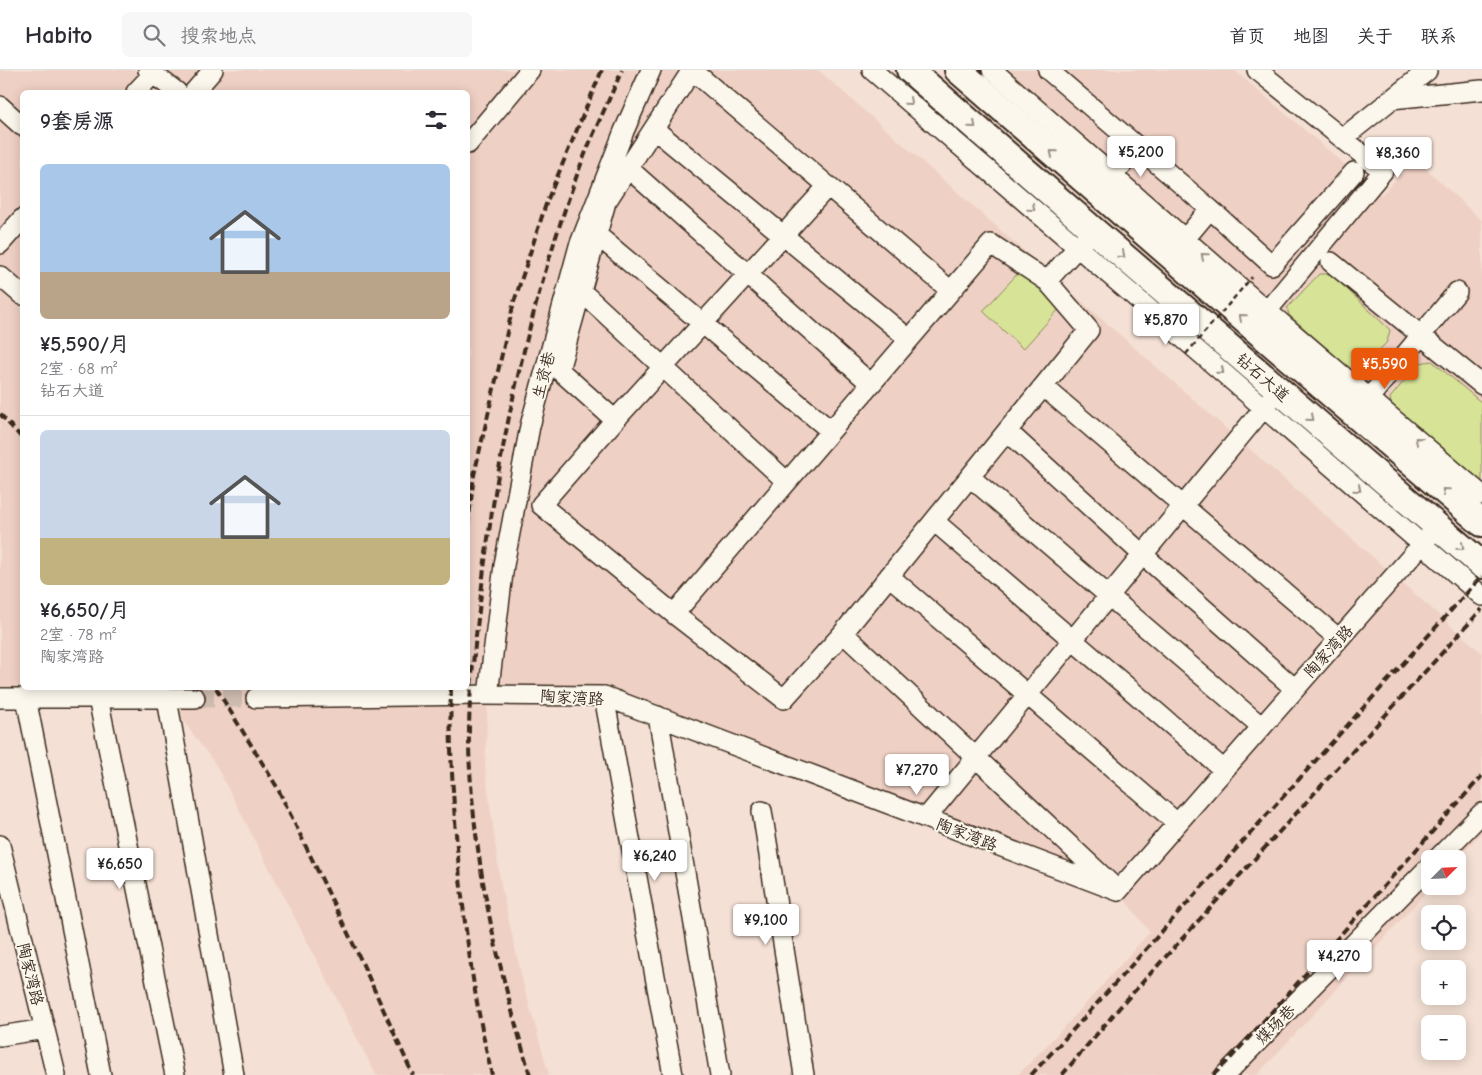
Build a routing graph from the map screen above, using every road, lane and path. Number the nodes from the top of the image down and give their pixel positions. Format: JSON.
{"nodes":[{"id":1,"x":213,"y":70,"type":"edge"},
{"id":2,"x":530,"y":70,"type":"edge"},
{"id":3,"x":652,"y":70,"type":"edge"},
{"id":4,"x":872,"y":70,"type":"edge"},
{"id":5,"x":910,"y":70,"type":"edge"},
{"id":6,"x":958,"y":70,"type":"edge"},
{"id":7,"x":992,"y":70,"type":"edge"},
{"id":8,"x":1048,"y":70,"type":"edge"},
{"id":9,"x":1256,"y":70,"type":"edge"},
{"id":10,"x":1425,"y":70,"type":"edge"},
{"id":11,"x":150,"y":72,"type":"edge"},
{"id":12,"x":137,"y":90,"type":"edge"},
{"id":13,"x":174,"y":90,"type":"edge"},
{"id":14,"x":196,"y":90,"type":"edge"},
{"id":15,"x":1482,"y":90,"type":"edge"},
{"id":16,"x":1392,"y":99,"type":"junction"},
{"id":17,"x":0,"y":106,"type":"edge"},
{"id":18,"x":20,"y":124,"type":"edge"},
{"id":19,"x":654,"y":129,"type":"junction"},
{"id":20,"x":1343,"y":138,"type":"junction"},
{"id":21,"x":470,"y":142,"type":"edge"},
{"id":22,"x":1138,"y":147,"type":"junction"},
{"id":23,"x":628,"y":168,"type":"junction"},
{"id":24,"x":1354,"y":172,"type":"dead end"},
{"id":25,"x":1113,"y":176,"type":"junction"},
{"id":26,"x":828,"y":186,"type":"junction"},
{"id":27,"x":1123,"y":199,"type":"junction"},
{"id":28,"x":1210,"y":209,"type":"junction"},
{"id":29,"x":20,"y":221,"type":"edge"},
{"id":30,"x":597,"y":235,"type":"junction"},
{"id":31,"x":783,"y":235,"type":"junction"},
{"id":32,"x":1086,"y":239,"type":"junction"},
{"id":33,"x":1185,"y":239,"type":"junction"},
{"id":34,"x":0,"y":244,"type":"edge"},
{"id":35,"x":1331,"y":262,"type":"dead end"},
{"id":36,"x":748,"y":274,"type":"junction"},
{"id":37,"x":0,"y":276,"type":"edge"},
{"id":38,"x":1252,"y":277,"type":"dead end"},
{"id":39,"x":1047,"y":281,"type":"junction"},
{"id":40,"x":581,"y":291,"type":"junction"},
{"id":41,"x":951,"y":291,"type":"junction"},
{"id":42,"x":1457,"y":292,"type":"dead end"},
{"id":43,"x":20,"y":293,"type":"edge"},
{"id":44,"x":1267,"y":311,"type":"junction"},
{"id":45,"x":703,"y":324,"type":"junction"},
{"id":46,"x":1421,"y":335,"type":"junction"},
{"id":47,"x":910,"y":339,"type":"junction"},
{"id":48,"x":1291,"y":345,"type":"junction"},
{"id":49,"x":1186,"y":354,"type":"dead end"},
{"id":50,"x":663,"y":368,"type":"junction"},
{"id":51,"x":871,"y":384,"type":"junction"},
{"id":52,"x":1482,"y":385,"type":"edge"},
{"id":53,"x":1044,"y":386,"type":"junction"},
{"id":54,"x":1369,"y":398,"type":"junction"},
{"id":55,"x":1271,"y":399,"type":"junction"},
{"id":56,"x":616,"y":420,"type":"junction"},
{"id":57,"x":831,"y":430,"type":"junction"},
{"id":58,"x":1007,"y":432,"type":"junction"},
{"id":59,"x":970,"y":476,"type":"junction"},
{"id":60,"x":787,"y":482,"type":"junction"},
{"id":61,"x":1482,"y":495,"type":"edge"},
{"id":62,"x":1183,"y":506,"type":"junction"},
{"id":63,"x":934,"y":521,"type":"junction"},
{"id":64,"x":1482,"y":523,"type":"edge"},
{"id":65,"x":1430,"y":535,"type":"junction"},
{"id":66,"x":1143,"y":555,"type":"junction"},
{"id":67,"x":1482,"y":565,"type":"edge"},
{"id":68,"x":889,"y":576,"type":"junction"},
{"id":69,"x":1110,"y":596,"type":"junction"},
{"id":70,"x":1482,"y":596,"type":"edge"},
{"id":71,"x":674,"y":614,"type":"junction"},
{"id":72,"x":843,"y":632,"type":"junction"},
{"id":73,"x":1074,"y":640,"type":"junction"},
{"id":74,"x":1339,"y":640,"type":"junction"},
{"id":75,"x":1294,"y":689,"type":"junction"},
{"id":76,"x":488,"y":695,"type":"junction"},
{"id":77,"x":1027,"y":695,"type":"junction"},
{"id":78,"x":604,"y":696,"type":"junction"},
{"id":79,"x":0,"y":698,"type":"edge"},
{"id":80,"x":26,"y":698,"type":"junction"},
{"id":81,"x":98,"y":698,"type":"junction"},
{"id":82,"x":195,"y":698,"type":"tunnel mouth"},
{"id":83,"x":256,"y":698,"type":"tunnel mouth"},
{"id":84,"x":166,"y":699,"type":"junction"},
{"id":85,"x":658,"y":716,"type":"junction"},
{"id":86,"x":1262,"y":727,"type":"junction"},
{"id":87,"x":976,"y":758,"type":"junction"},
{"id":88,"x":1224,"y":770,"type":"junction"},
{"id":89,"x":762,"y":811,"type":"dead end"},
{"id":90,"x":1482,"y":814,"type":"edge"},
{"id":91,"x":926,"y":818,"type":"junction"},
{"id":92,"x":1177,"y":823,"type":"junction"},
{"id":93,"x":0,"y":845,"type":"edge"},
{"id":94,"x":1446,"y":850,"type":"edge"},
{"id":95,"x":1421,"y":875,"type":"edge"},
{"id":96,"x":1118,"y":891,"type":"junction"},
{"id":97,"x":45,"y":1029,"type":"junction"},
{"id":98,"x":0,"y":1036,"type":"edge"},
{"id":99,"x":56,"y":1075,"type":"edge"},
{"id":100,"x":101,"y":1075,"type":"edge"},
{"id":101,"x":175,"y":1075,"type":"edge"},
{"id":102,"x":234,"y":1075,"type":"edge"},
{"id":103,"x":674,"y":1075,"type":"edge"},
{"id":104,"x":720,"y":1075,"type":"edge"},
{"id":105,"x":804,"y":1075,"type":"edge"},
{"id":106,"x":1225,"y":1075,"type":"edge"}],
"edges":[{"from":1,"to":14,"type":"street"},
{"from":2,"to":21,"type":"street"},
{"from":3,"to":76,"type":"street","name":"生资巷"},
{"from":4,"to":32,"type":"street","one_way":true},
{"from":5,"to":32,"type":"highway","name":"钻石大道","one_way":true},
{"from":27,"to":6,"type":"highway","name":"钻石大道","one_way":true},
{"from":7,"to":25,"type":"street"},
{"from":8,"to":22,"type":"street"},
{"from":9,"to":20,"type":"street"},
{"from":10,"to":16,"type":"street"},
{"from":11,"to":12,"type":"street"},
{"from":11,"to":13,"type":"street"},
{"from":15,"to":16,"type":"street"},
{"from":16,"to":20,"type":"street"},
{"from":17,"to":18,"type":"street"},
{"from":19,"to":23,"type":"street"},
{"from":19,"to":26,"type":"street"},
{"from":19,"to":31,"type":"street"},
{"from":20,"to":44,"type":"street"},
{"from":22,"to":25,"type":"street"},
{"from":22,"to":28,"type":"street"},
{"from":23,"to":30,"type":"street"},
{"from":23,"to":36,"type":"street"},
{"from":24,"to":28,"type":"street"},
{"from":25,"to":27,"type":"street"},
{"from":26,"to":31,"type":"street"},
{"from":26,"to":41,"type":"street"},
{"from":27,"to":33,"type":"street"},
{"from":48,"to":27,"type":"highway","name":"钻石大道","one_way":true},
{"from":28,"to":33,"type":"street"},
{"from":29,"to":34,"type":"street"},
{"from":30,"to":40,"type":"street"},
{"from":30,"to":45,"type":"street"},
{"from":31,"to":36,"type":"street"},
{"from":31,"to":47,"type":"street"},
{"from":32,"to":39,"type":"street"},
{"from":32,"to":55,"type":"highway","name":"钻石大道","one_way":true},
{"from":44,"to":33,"type":"street","one_way":true},
{"from":35,"to":46,"type":"street"},
{"from":36,"to":45,"type":"street"},
{"from":36,"to":51,"type":"street"},
{"from":37,"to":43,"type":"street"},
{"from":38,"to":49,"type":"path","bridge":true},
{"from":39,"to":41,"type":"street"},
{"from":39,"to":53,"type":"street"},
{"from":40,"to":50,"type":"street"},
{"from":40,"to":56,"type":"street"},
{"from":41,"to":47,"type":"street"},
{"from":42,"to":46,"type":"street"},
{"from":44,"to":48,"type":"street"},
{"from":45,"to":50,"type":"street"},
{"from":45,"to":57,"type":"street"},
{"from":46,"to":52,"type":"street"},
{"from":46,"to":54,"type":"street"},
{"from":47,"to":51,"type":"street"},
{"from":48,"to":54,"type":"street"},
{"from":64,"to":48,"type":"highway","name":"钻石大道","one_way":true},
{"from":50,"to":56,"type":"street"},
{"from":50,"to":60,"type":"street"},
{"from":51,"to":57,"type":"street"},
{"from":53,"to":58,"type":"street"},
{"from":53,"to":62,"type":"street"},
{"from":61,"to":54,"type":"street","one_way":true},
{"from":55,"to":62,"type":"street"},
{"from":55,"to":65,"type":"highway","name":"钻石大道","one_way":true},
{"from":56,"to":71,"type":"street"},
{"from":57,"to":60,"type":"street"},
{"from":58,"to":59,"type":"street"},
{"from":58,"to":66,"type":"street"},
{"from":59,"to":63,"type":"street"},
{"from":59,"to":69,"type":"street"},
{"from":60,"to":71,"type":"street"},
{"from":62,"to":66,"type":"street"},
{"from":62,"to":74,"type":"street"},
{"from":63,"to":68,"type":"street"},
{"from":63,"to":73,"type":"street"},
{"from":65,"to":67,"type":"highway","name":"钻石大道","one_way":true},
{"from":65,"to":70,"type":"street"},
{"from":65,"to":74,"type":"street","name":"陶家湾路"},
{"from":66,"to":69,"type":"street"},
{"from":66,"to":75,"type":"street"},
{"from":68,"to":72,"type":"street"},
{"from":68,"to":77,"type":"street"},
{"from":69,"to":73,"type":"street"},
{"from":69,"to":86,"type":"street"},
{"from":71,"to":72,"type":"street"},
{"from":72,"to":87,"type":"street"},
{"from":73,"to":77,"type":"street"},
{"from":73,"to":88,"type":"street"},
{"from":74,"to":75,"type":"street","name":"陶家湾路"},
{"from":75,"to":86,"type":"street","name":"陶家湾路"},
{"from":76,"to":78,"type":"street","name":"陶家湾路"},
{"from":76,"to":83,"type":"street","name":"陶家湾路"},
{"from":77,"to":87,"type":"street"},
{"from":77,"to":92,"type":"street"},
{"from":78,"to":85,"type":"street","name":"陶家湾路"},
{"from":78,"to":103,"type":"street"},
{"from":79,"to":80,"type":"street"},
{"from":80,"to":81,"type":"street"},
{"from":80,"to":100,"type":"street"},
{"from":81,"to":84,"type":"street"},
{"from":81,"to":101,"type":"street"},
{"from":82,"to":84,"type":"street"},
{"from":84,"to":102,"type":"street"},
{"from":85,"to":91,"type":"street","name":"陶家湾路"},
{"from":85,"to":104,"type":"street"},
{"from":86,"to":88,"type":"street","name":"陶家湾路"},
{"from":87,"to":91,"type":"street"},
{"from":87,"to":96,"type":"street"},
{"from":88,"to":92,"type":"street","name":"陶家湾路"},
{"from":89,"to":105,"type":"street"},
{"from":90,"to":94,"type":"street"},
{"from":91,"to":96,"type":"street","name":"陶家湾路"},
{"from":92,"to":96,"type":"street","name":"陶家湾路"},
{"from":93,"to":97,"type":"street","name":"陶家湾路"},
{"from":95,"to":106,"type":"street","name":"煤场巷"},
{"from":97,"to":98,"type":"street"},
{"from":97,"to":99,"type":"street","name":"陶家湾路"}]}
